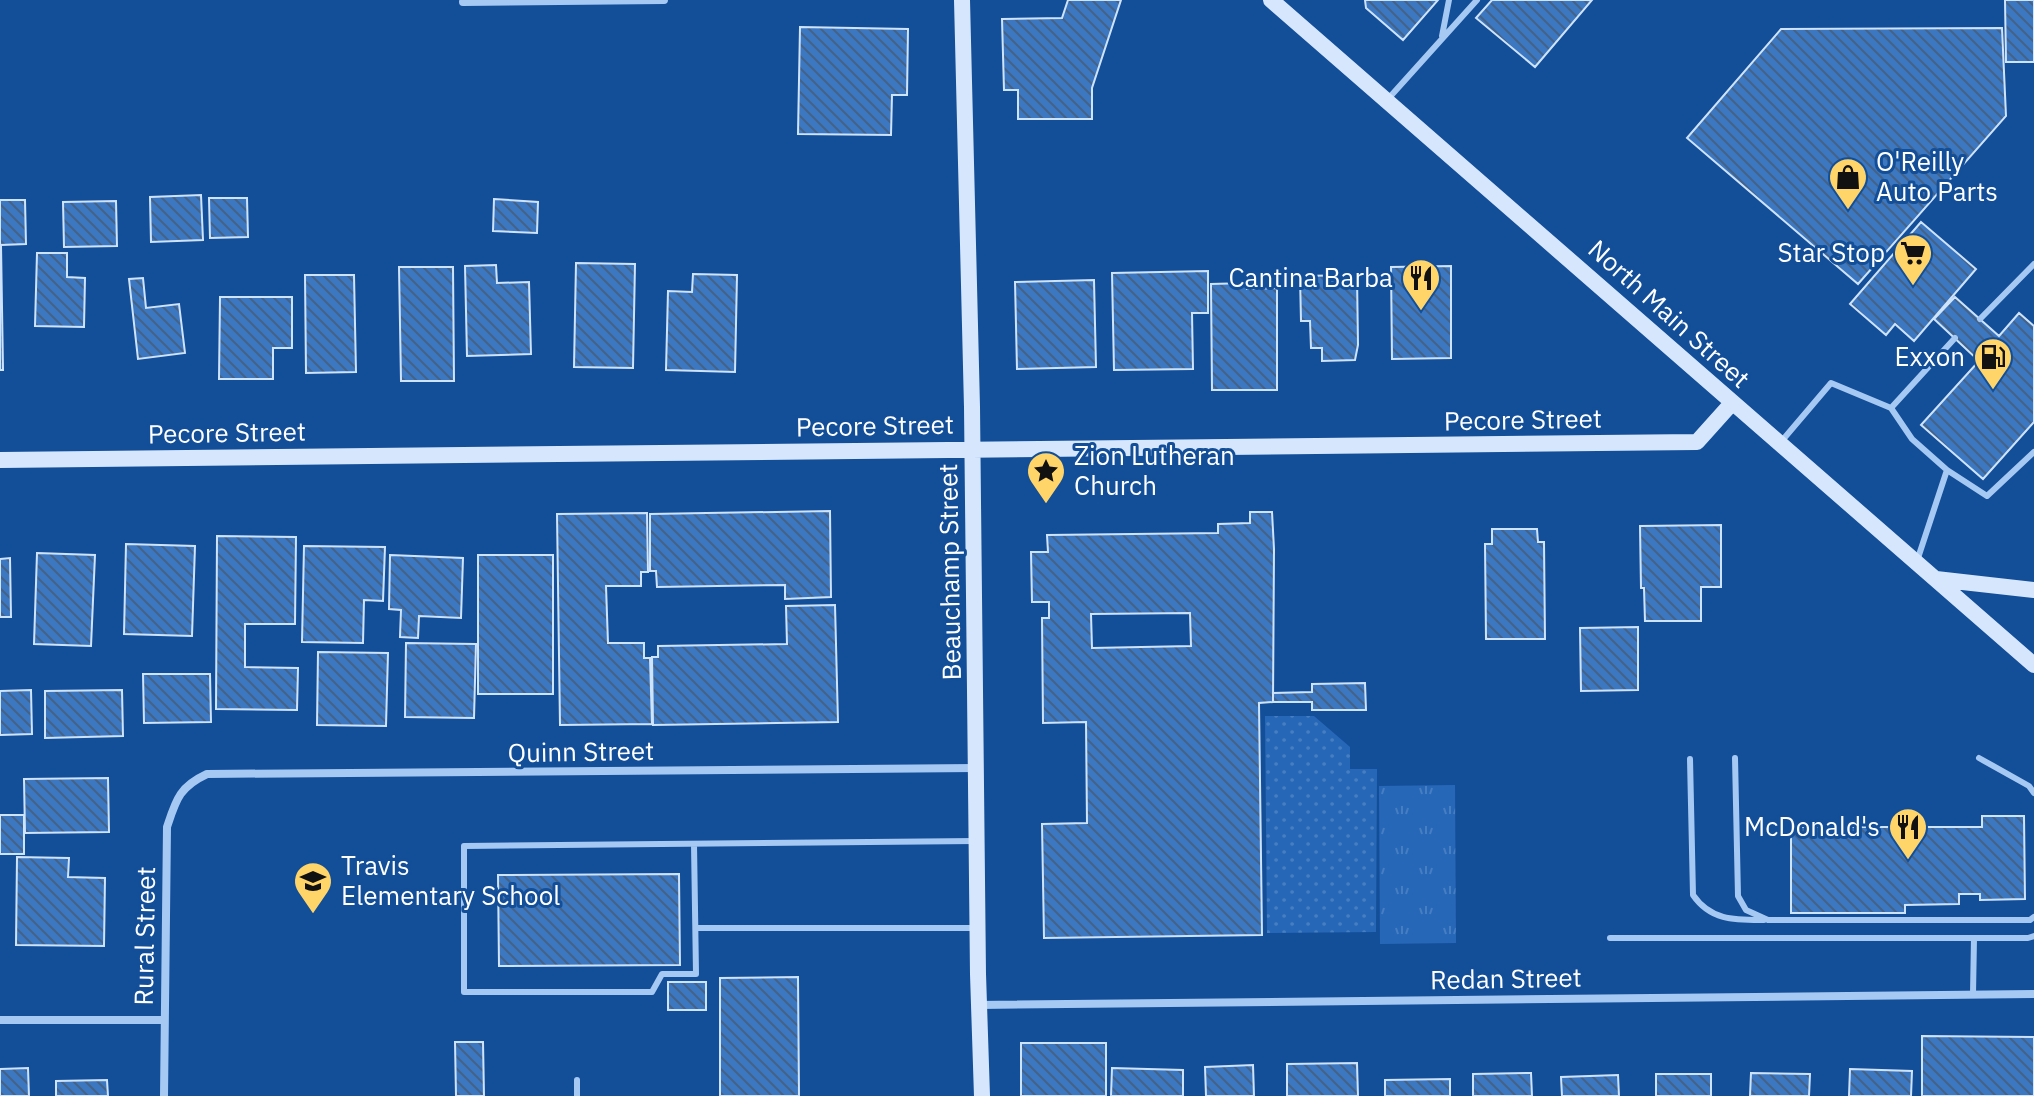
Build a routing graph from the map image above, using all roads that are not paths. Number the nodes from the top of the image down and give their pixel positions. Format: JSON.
{"nodes":[{"id":1,"x":664,"y":0,"type":"edge"},
{"id":2,"x":962,"y":0,"type":"edge"},
{"id":3,"x":1449,"y":0,"type":"edge"},
{"id":4,"x":1477,"y":0,"type":"edge"},
{"id":5,"x":463,"y":2,"type":"edge"},
{"id":6,"x":1282,"y":4,"type":"edge"},
{"id":7,"x":1442,"y":39,"type":"junction"},
{"id":8,"x":1387,"y":101,"type":"junction"},
{"id":9,"x":2034,"y":264,"type":"edge"},
{"id":10,"x":1980,"y":319,"type":"dead end"},
{"id":11,"x":1955,"y":338,"type":"dead end"},
{"id":12,"x":1732,"y":403,"type":"junction"},
{"id":13,"x":1891,"y":408,"type":"junction"},
{"id":14,"x":1780,"y":443,"type":"junction"},
{"id":15,"x":973,"y":449,"type":"junction"},
{"id":16,"x":2034,"y":452,"type":"edge"},
{"id":17,"x":0,"y":460,"type":"edge"},
{"id":18,"x":1947,"y":470,"type":"junction"},
{"id":19,"x":1917,"y":562,"type":"junction"},
{"id":20,"x":1936,"y":579,"type":"junction"},
{"id":21,"x":2034,"y":590,"type":"edge"},
{"id":22,"x":2034,"y":665,"type":"edge"},
{"id":23,"x":1735,"y":758,"type":"dead end"},
{"id":24,"x":1979,"y":758,"type":"dead end"},
{"id":25,"x":1690,"y":759,"type":"dead end"},
{"id":26,"x":976,"y":768,"type":"junction"},
{"id":27,"x":189,"y":782,"type":"joint"},
{"id":28,"x":2034,"y":793,"type":"edge"},
{"id":29,"x":976,"y":841,"type":"junction"},
{"id":30,"x":694,"y":844,"type":"junction"},
{"id":31,"x":2034,"y":917,"type":"edge"},
{"id":32,"x":1768,"y":920,"type":"junction"},
{"id":33,"x":696,"y":928,"type":"junction"},
{"id":34,"x":978,"y":928,"type":"junction"},
{"id":35,"x":2034,"y":936,"type":"edge"},
{"id":36,"x":1610,"y":938,"type":"dead end"},
{"id":37,"x":1974,"y":938,"type":"junction"},
{"id":38,"x":1973,"y":994,"type":"junction"},
{"id":39,"x":2034,"y":994,"type":"edge"},
{"id":40,"x":979,"y":1005,"type":"junction"},
{"id":41,"x":0,"y":1020,"type":"edge"},
{"id":42,"x":164,"y":1020,"type":"junction"},
{"id":43,"x":577,"y":1080,"type":"dead end"},
{"id":44,"x":164,"y":1096,"type":"edge"},
{"id":45,"x":577,"y":1096,"type":"edge"},
{"id":46,"x":982,"y":1096,"type":"edge"}],
"edges":[{"from":1,"to":5,"type":"street"},
{"from":2,"to":15,"type":"street","name":"Beauchamp Street"},
{"from":3,"to":7,"type":"lane"},
{"from":4,"to":7,"type":"lane"},
{"from":6,"to":8,"type":"street","name":"North Main Street"},
{"from":7,"to":8,"type":"lane"},
{"from":8,"to":12,"type":"street","name":"North Main Street"},
{"from":9,"to":10,"type":"lane"},
{"from":11,"to":13,"type":"lane"},
{"from":12,"to":14,"type":"street","name":"North Main Street"},
{"from":12,"to":15,"type":"street","name":"Pecore Street"},
{"from":13,"to":14,"type":"lane"},
{"from":13,"to":18,"type":"lane"},
{"from":14,"to":19,"type":"street","name":"North Main Street"},
{"from":15,"to":17,"type":"street","name":"Pecore Street"},
{"from":15,"to":26,"type":"street","name":"Beauchamp Street"},
{"from":16,"to":18,"type":"lane"},
{"from":18,"to":19,"type":"lane"},
{"from":19,"to":20,"type":"street","name":"North Main Street"},
{"from":20,"to":21,"type":"street"},
{"from":20,"to":22,"type":"street","name":"North Main Street"},
{"from":23,"to":32,"type":"lane"},
{"from":24,"to":28,"type":"lane"},
{"from":25,"to":32,"type":"lane"},
{"from":26,"to":27,"type":"street","name":"Quinn Street"},
{"from":26,"to":29,"type":"street","name":"Beauchamp Street"},
{"from":27,"to":42,"type":"street","name":"Rural Street"},
{"from":29,"to":30,"type":"lane"},
{"from":29,"to":34,"type":"street","name":"Beauchamp Street"},
{"from":30,"to":33,"type":"lane"},
{"from":30,"to":33,"type":"lane"},
{"from":31,"to":32,"type":"lane"},
{"from":33,"to":34,"type":"lane"},
{"from":34,"to":40,"type":"street","name":"Beauchamp Street"},
{"from":35,"to":37,"type":"lane"},
{"from":36,"to":37,"type":"lane"},
{"from":37,"to":38,"type":"lane"},
{"from":38,"to":39,"type":"street","name":"Redan Street"},
{"from":38,"to":40,"type":"street","name":"Redan Street"},
{"from":40,"to":46,"type":"street","name":"Beauchamp Street"},
{"from":41,"to":42,"type":"street"},
{"from":42,"to":44,"type":"street","name":"Rural Street"},
{"from":43,"to":45,"type":"lane"}]}
